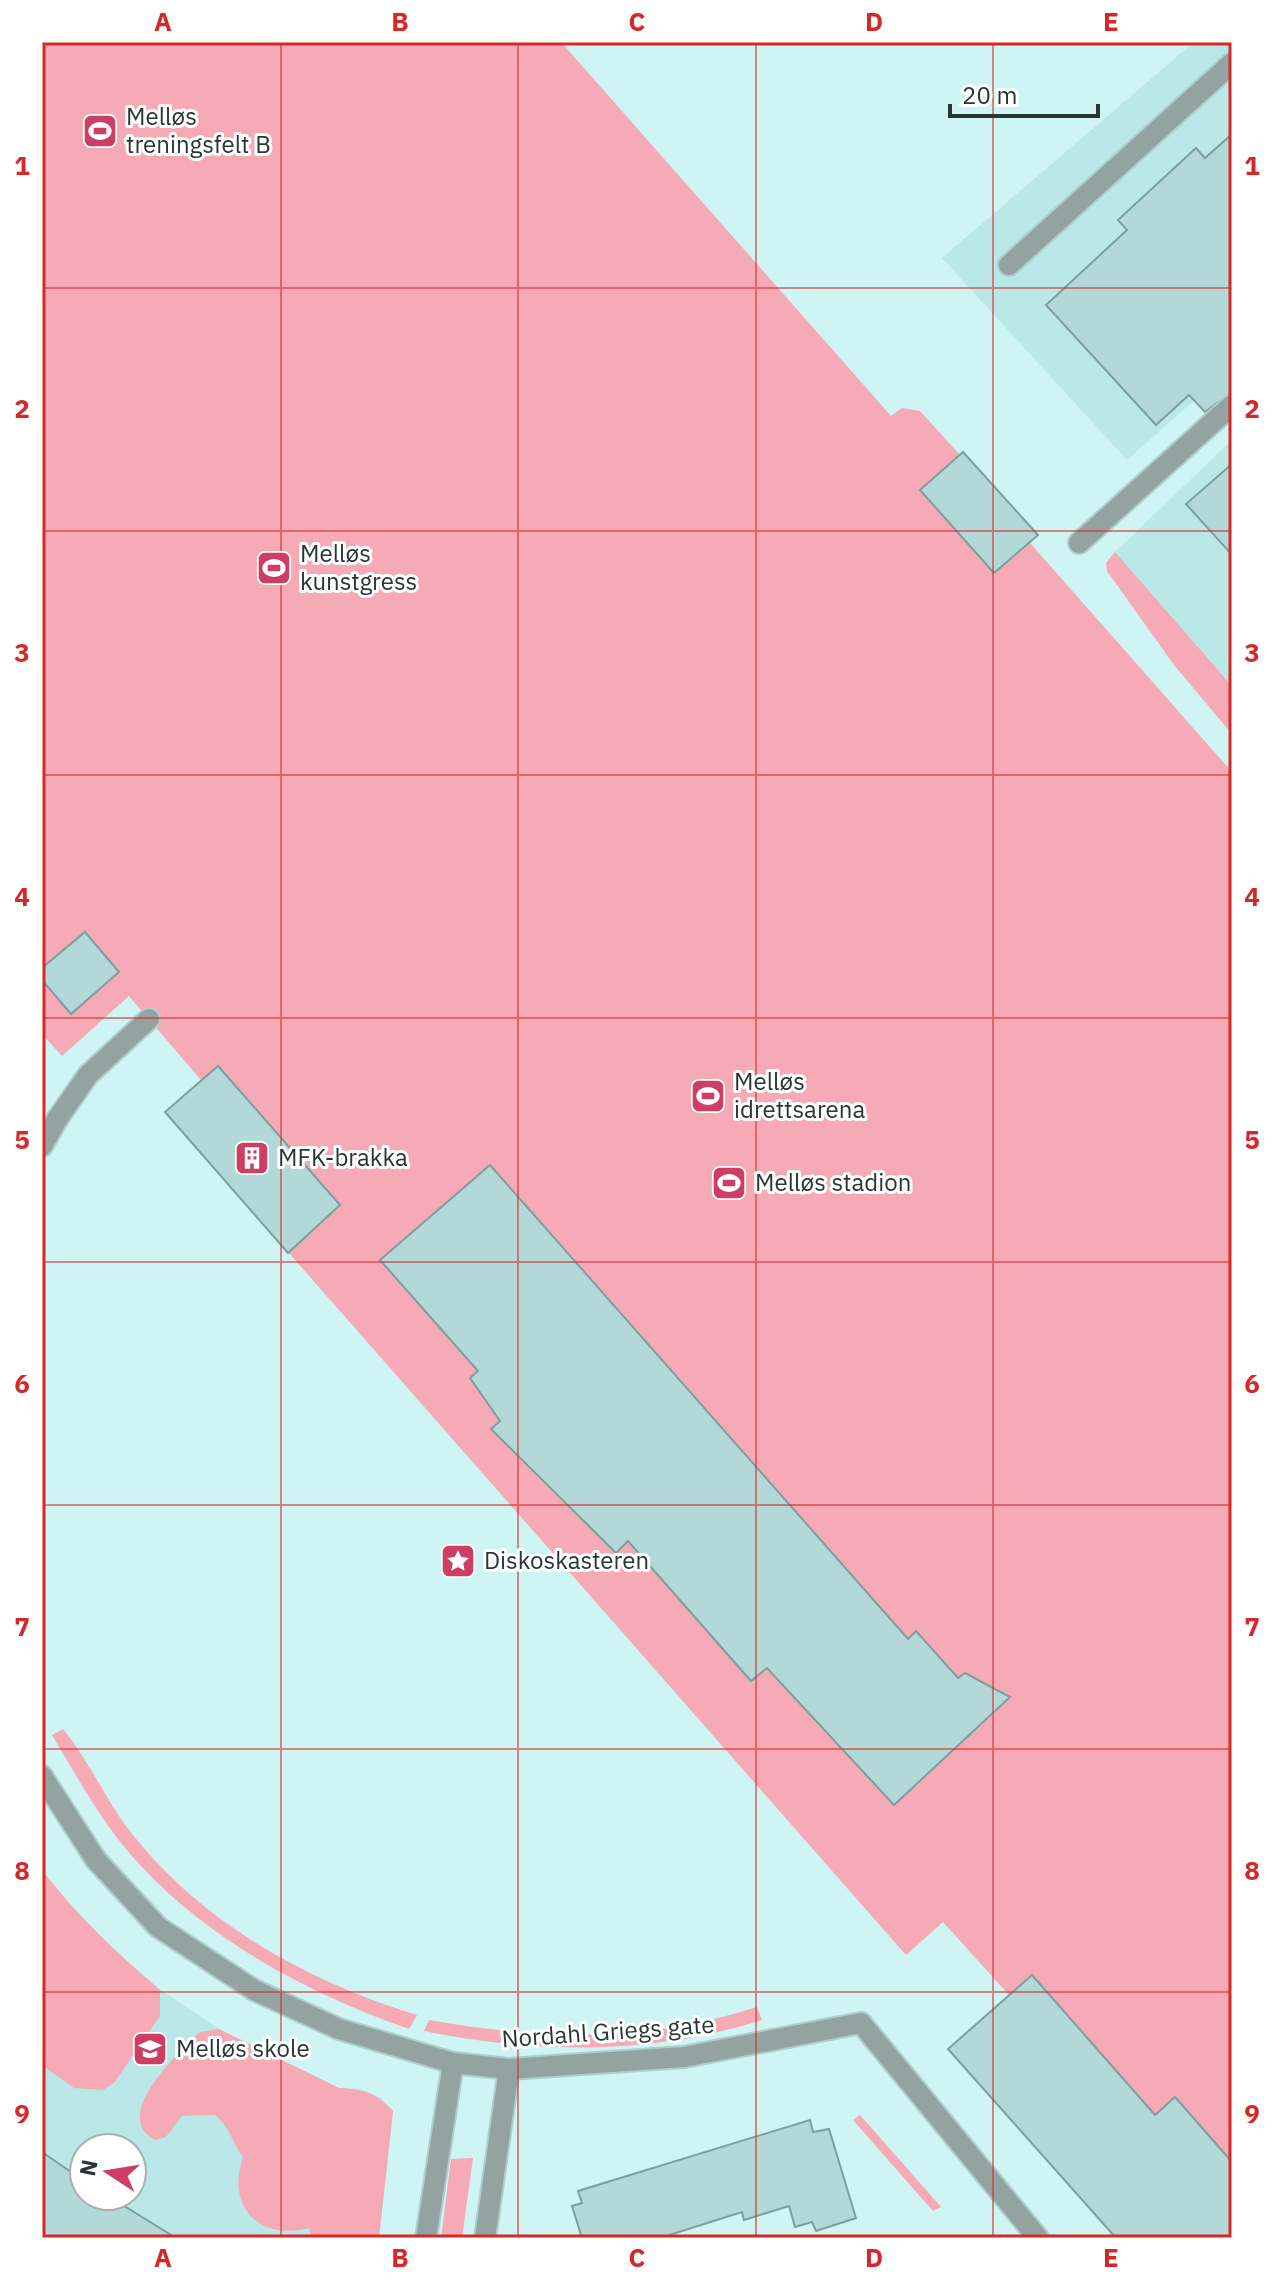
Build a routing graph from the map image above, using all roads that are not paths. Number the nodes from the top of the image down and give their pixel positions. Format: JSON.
{"nodes":[{"id":1,"x":1232,"y":63,"type":"edge"},
{"id":2,"x":1009,"y":265,"type":"dead end"},
{"id":3,"x":1232,"y":405,"type":"edge"},
{"id":4,"x":1079,"y":543,"type":"dead end"},
{"id":5,"x":149,"y":1019,"type":"dead end"},
{"id":6,"x":42,"y":1146,"type":"edge"},
{"id":7,"x":42,"y":1776,"type":"edge"},
{"id":8,"x":453,"y":2063,"type":"junction"},
{"id":9,"x":509,"y":2069,"type":"junction"},
{"id":10,"x":426,"y":2238,"type":"edge"},
{"id":11,"x":485,"y":2238,"type":"edge"},
{"id":12,"x":1038,"y":2238,"type":"edge"}],
"edges":[{"from":1,"to":2,"type":"street"},
{"from":3,"to":4,"type":"street"},
{"from":5,"to":6,"type":"street"},
{"from":7,"to":8,"type":"street","name":"Nordahl Griegs gate"},
{"from":8,"to":9,"type":"street","name":"Nordahl Griegs gate"},
{"from":8,"to":10,"type":"street"},
{"from":9,"to":11,"type":"street"},
{"from":9,"to":12,"type":"street","name":"Nordahl Griegs gate"}]}
